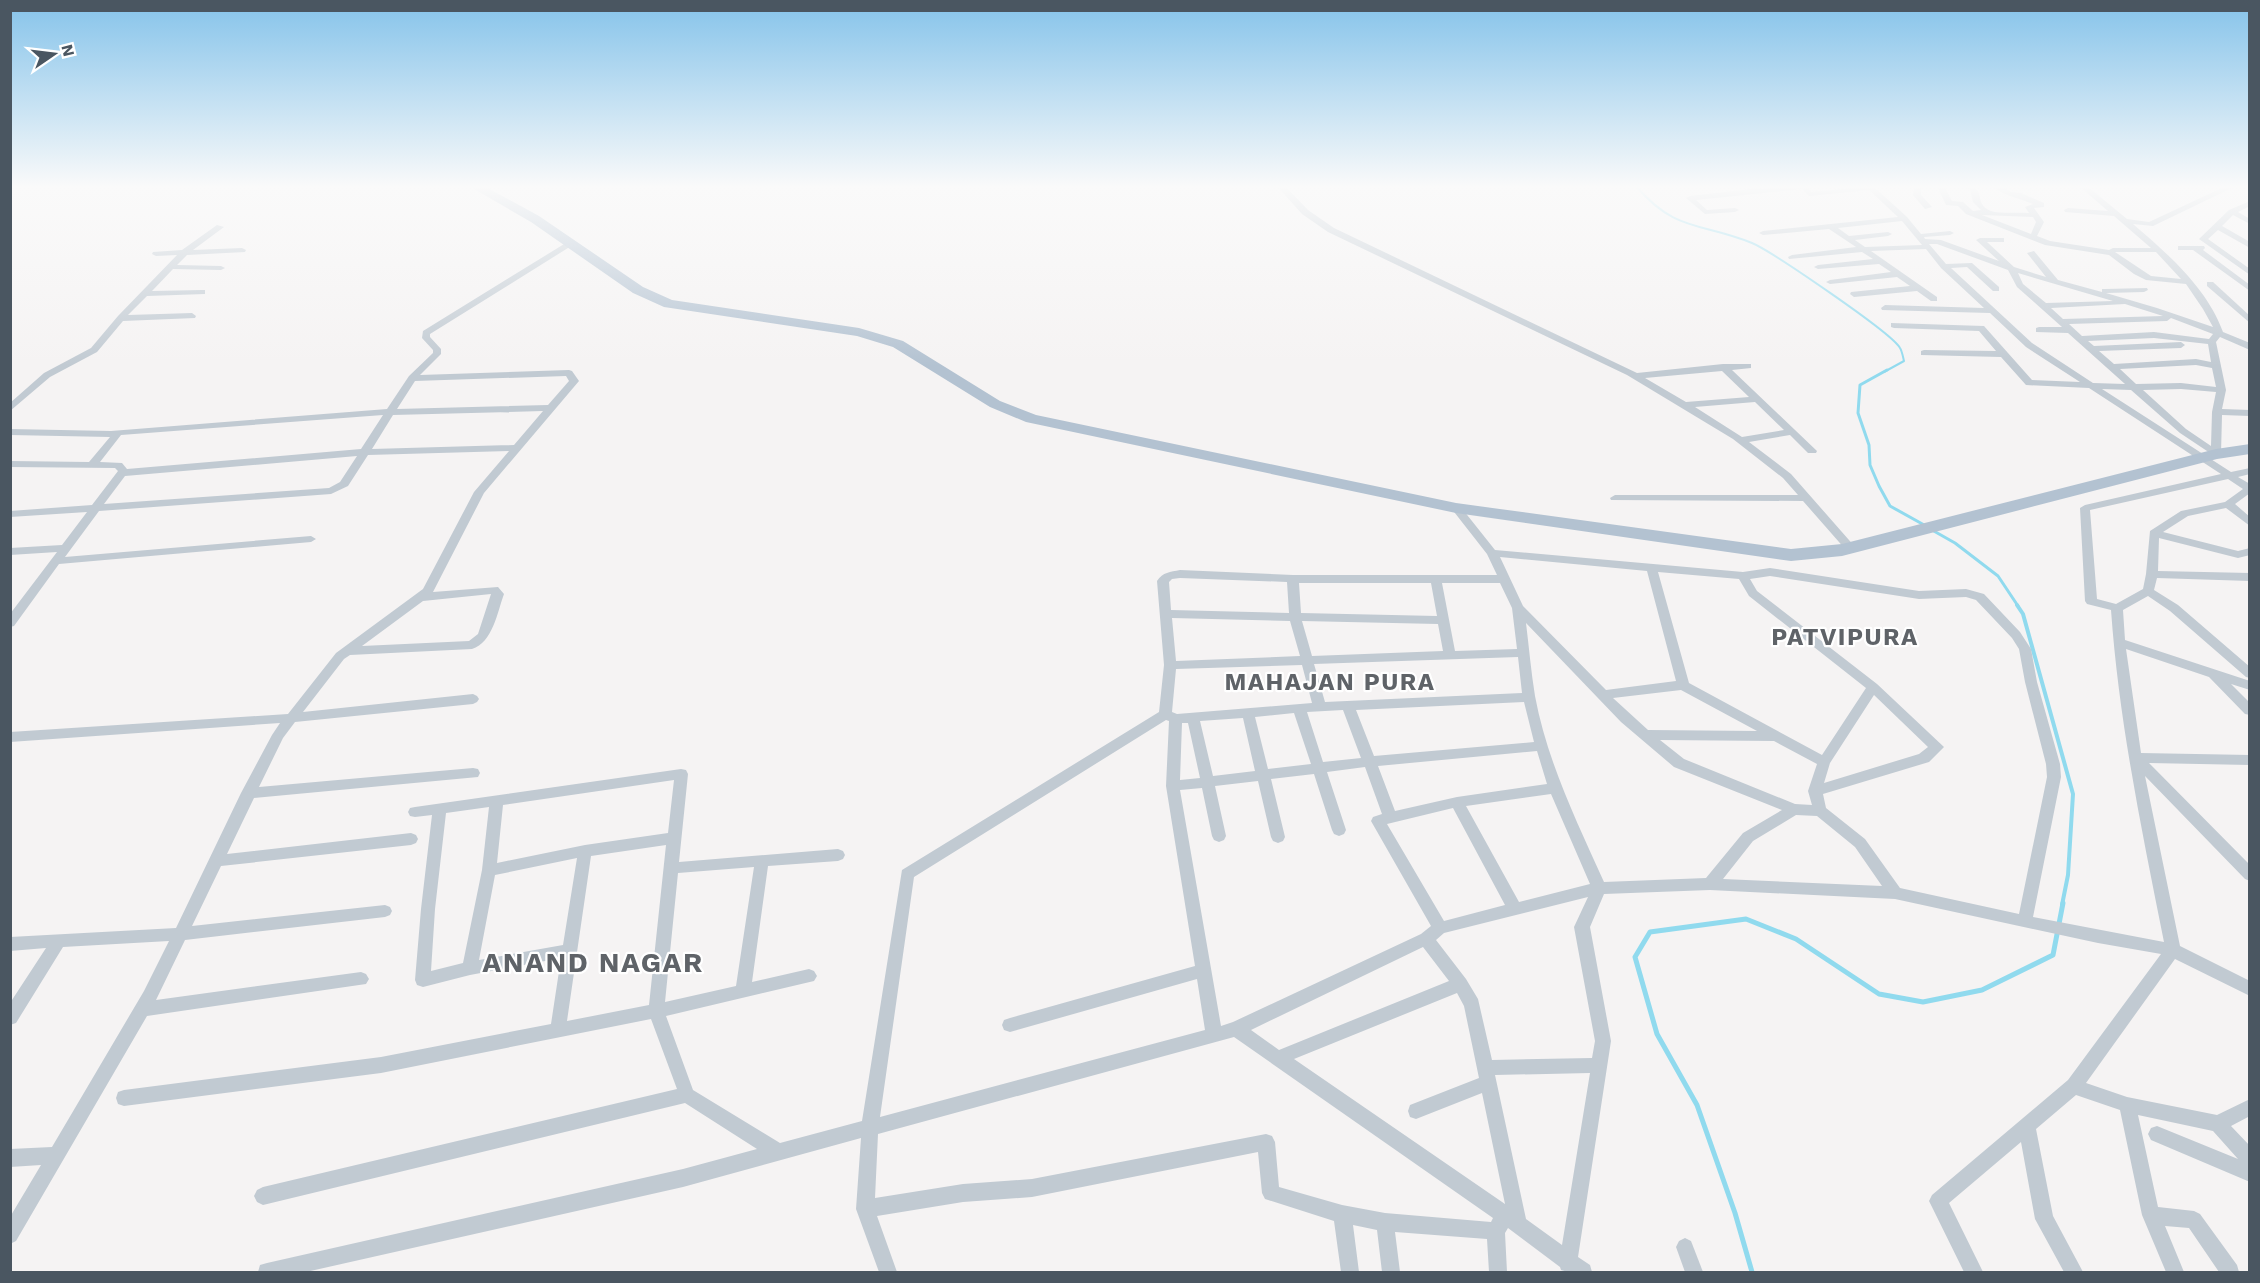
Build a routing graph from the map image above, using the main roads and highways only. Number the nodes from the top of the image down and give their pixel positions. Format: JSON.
{"nodes":[{"id":1,"x":576,"y":246,"type":"edge"},
{"id":2,"x":2250,"y":449,"type":"edge"}],
"edges":[{"from":1,"to":2,"type":"main road"}]}
